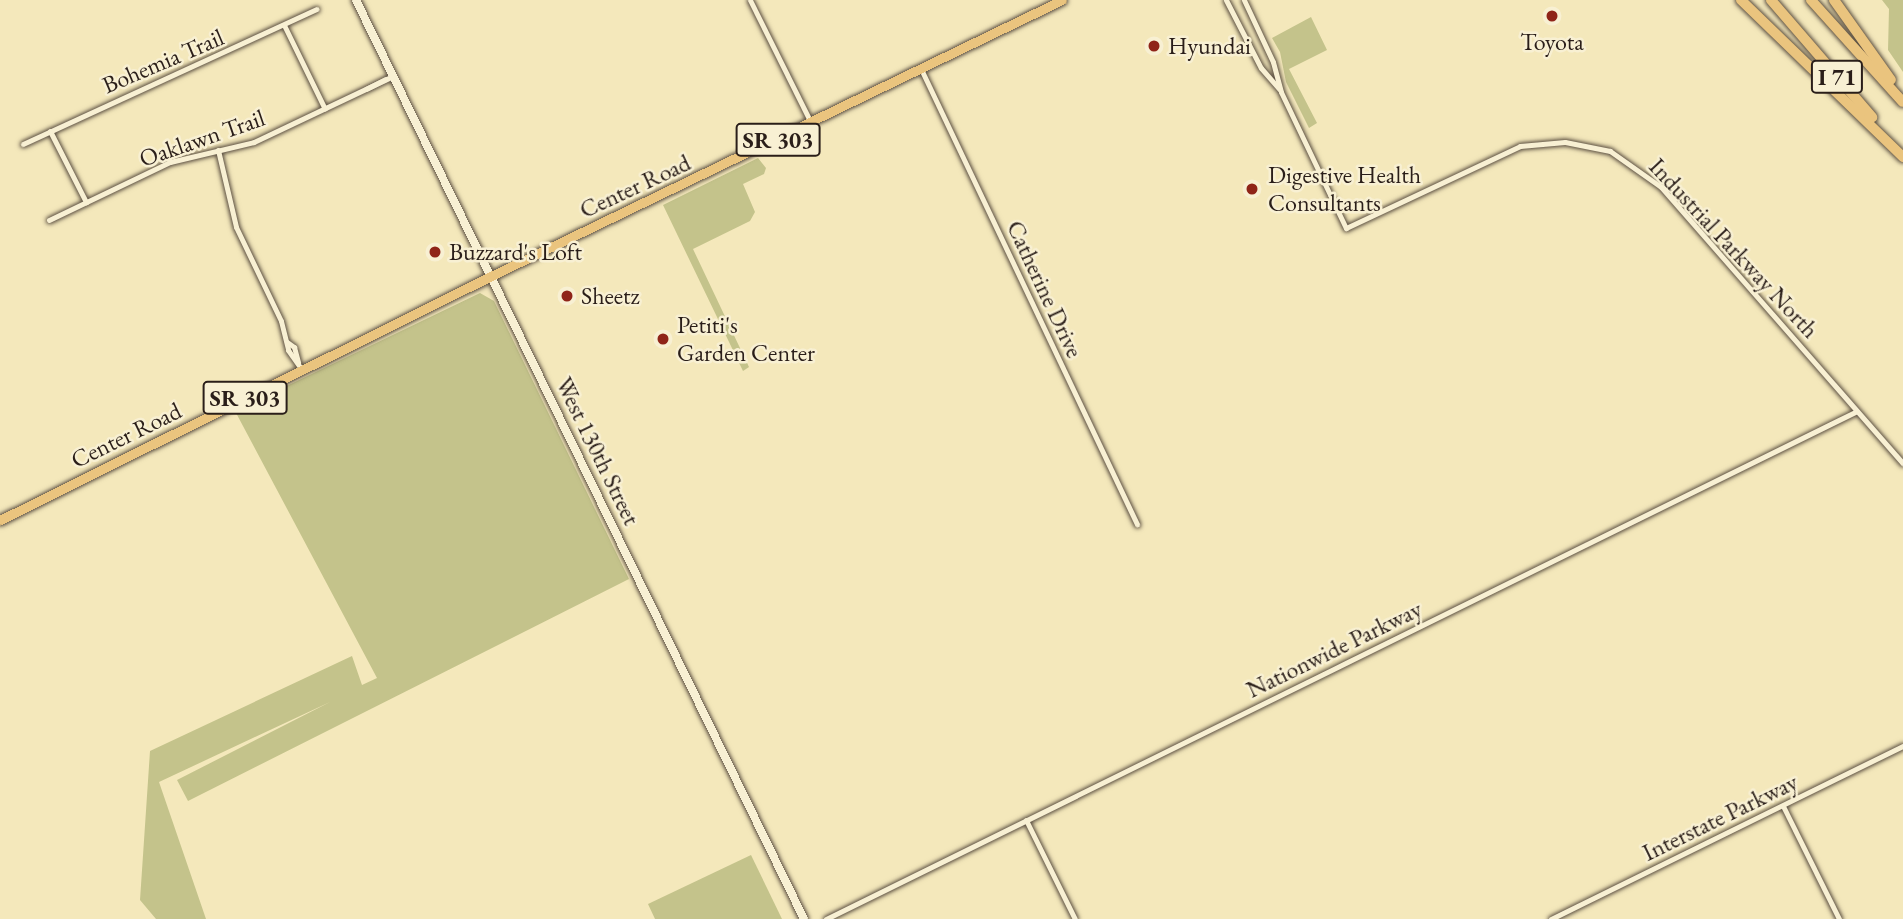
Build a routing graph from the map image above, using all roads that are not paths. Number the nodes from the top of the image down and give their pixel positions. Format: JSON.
{"nodes":[{"id":1,"x":356,"y":0,"type":"edge"},
{"id":2,"x":750,"y":0,"type":"edge"},
{"id":3,"x":1062,"y":0,"type":"edge"},
{"id":4,"x":1226,"y":0,"type":"edge"},
{"id":5,"x":1244,"y":0,"type":"edge"},
{"id":6,"x":1741,"y":0,"type":"edge"},
{"id":7,"x":1771,"y":0,"type":"edge"},
{"id":8,"x":1811,"y":0,"type":"edge"},
{"id":9,"x":1834,"y":0,"type":"edge"},
{"id":10,"x":316,"y":9,"type":"dead end"},
{"id":11,"x":284,"y":25,"type":"junction"},
{"id":12,"x":921,"y":69,"type":"junction"},
{"id":13,"x":390,"y":78,"type":"junction"},
{"id":14,"x":1280,"y":92,"type":"junction"},
{"id":15,"x":1903,"y":96,"type":"edge"},
{"id":16,"x":1903,"y":102,"type":"edge"},
{"id":17,"x":325,"y":109,"type":"junction"},
{"id":18,"x":811,"y":123,"type":"junction"},
{"id":19,"x":50,"y":131,"type":"junction"},
{"id":20,"x":23,"y":144,"type":"dead end"},
{"id":21,"x":218,"y":150,"type":"junction"},
{"id":22,"x":1903,"y":155,"type":"edge"},
{"id":23,"x":86,"y":202,"type":"junction"},
{"id":24,"x":49,"y":220,"type":"dead end"},
{"id":25,"x":491,"y":276,"type":"junction"},
{"id":26,"x":300,"y":366,"type":"junction"},
{"id":27,"x":1857,"y":411,"type":"junction"},
{"id":28,"x":1903,"y":463,"type":"edge"},
{"id":29,"x":0,"y":520,"type":"edge"},
{"id":30,"x":1137,"y":524,"type":"dead end"},
{"id":31,"x":1903,"y":746,"type":"edge"},
{"id":32,"x":1783,"y":806,"type":"junction"},
{"id":33,"x":1026,"y":820,"type":"junction"},
{"id":34,"x":804,"y":919,"type":"edge"},
{"id":35,"x":826,"y":919,"type":"edge"},
{"id":36,"x":1075,"y":919,"type":"edge"},
{"id":37,"x":1552,"y":919,"type":"edge"},
{"id":38,"x":1839,"y":919,"type":"edge"}],
"edges":[{"from":1,"to":13,"type":"main road","name":"West 130th Street"},
{"from":2,"to":18,"type":"street"},
{"from":3,"to":12,"type":"main road","name":"Center Road","number":"SR 303"},
{"from":4,"to":14,"type":"street"},
{"from":5,"to":14,"type":"street"},
{"from":6,"to":22,"type":"highway"},
{"from":7,"to":22,"type":"highway","number":"I 71"},
{"from":8,"to":16,"type":"highway","number":"I 71"},
{"from":9,"to":15,"type":"highway"},
{"from":10,"to":11,"type":"street","name":"Bohemia Trail"},
{"from":11,"to":17,"type":"street"},
{"from":11,"to":19,"type":"street","name":"Bohemia Trail"},
{"from":12,"to":18,"type":"main road","name":"Center Road","number":"SR 303"},
{"from":12,"to":30,"type":"street","name":"Catherine Drive"},
{"from":13,"to":17,"type":"street","name":"Oaklawn Trail"},
{"from":13,"to":25,"type":"main road","name":"West 130th Street"},
{"from":14,"to":27,"type":"street","name":"Industrial Parkway North"},
{"from":17,"to":21,"type":"street","name":"Oaklawn Trail"},
{"from":18,"to":25,"type":"main road","name":"Center Road","number":"SR 303"},
{"from":19,"to":20,"type":"street","name":"Bohemia Trail"},
{"from":19,"to":23,"type":"street"},
{"from":21,"to":23,"type":"street","name":"Oaklawn Trail"},
{"from":21,"to":26,"type":"street"},
{"from":23,"to":24,"type":"street","name":"Oaklawn Trail"},
{"from":25,"to":26,"type":"main road","name":"Center Road","number":"SR 303"},
{"from":25,"to":34,"type":"main road","name":"West 130th Street"},
{"from":26,"to":29,"type":"main road","name":"Center Road","number":"SR 303"},
{"from":27,"to":28,"type":"street","name":"Industrial Parkway North"},
{"from":27,"to":33,"type":"street","name":"Nationwide Parkway"},
{"from":31,"to":32,"type":"street","name":"Interstate Parkway"},
{"from":32,"to":37,"type":"street","name":"Interstate Parkway"},
{"from":32,"to":38,"type":"street"},
{"from":33,"to":35,"type":"street","name":"Nationwide Parkway"},
{"from":33,"to":36,"type":"street"}]}
